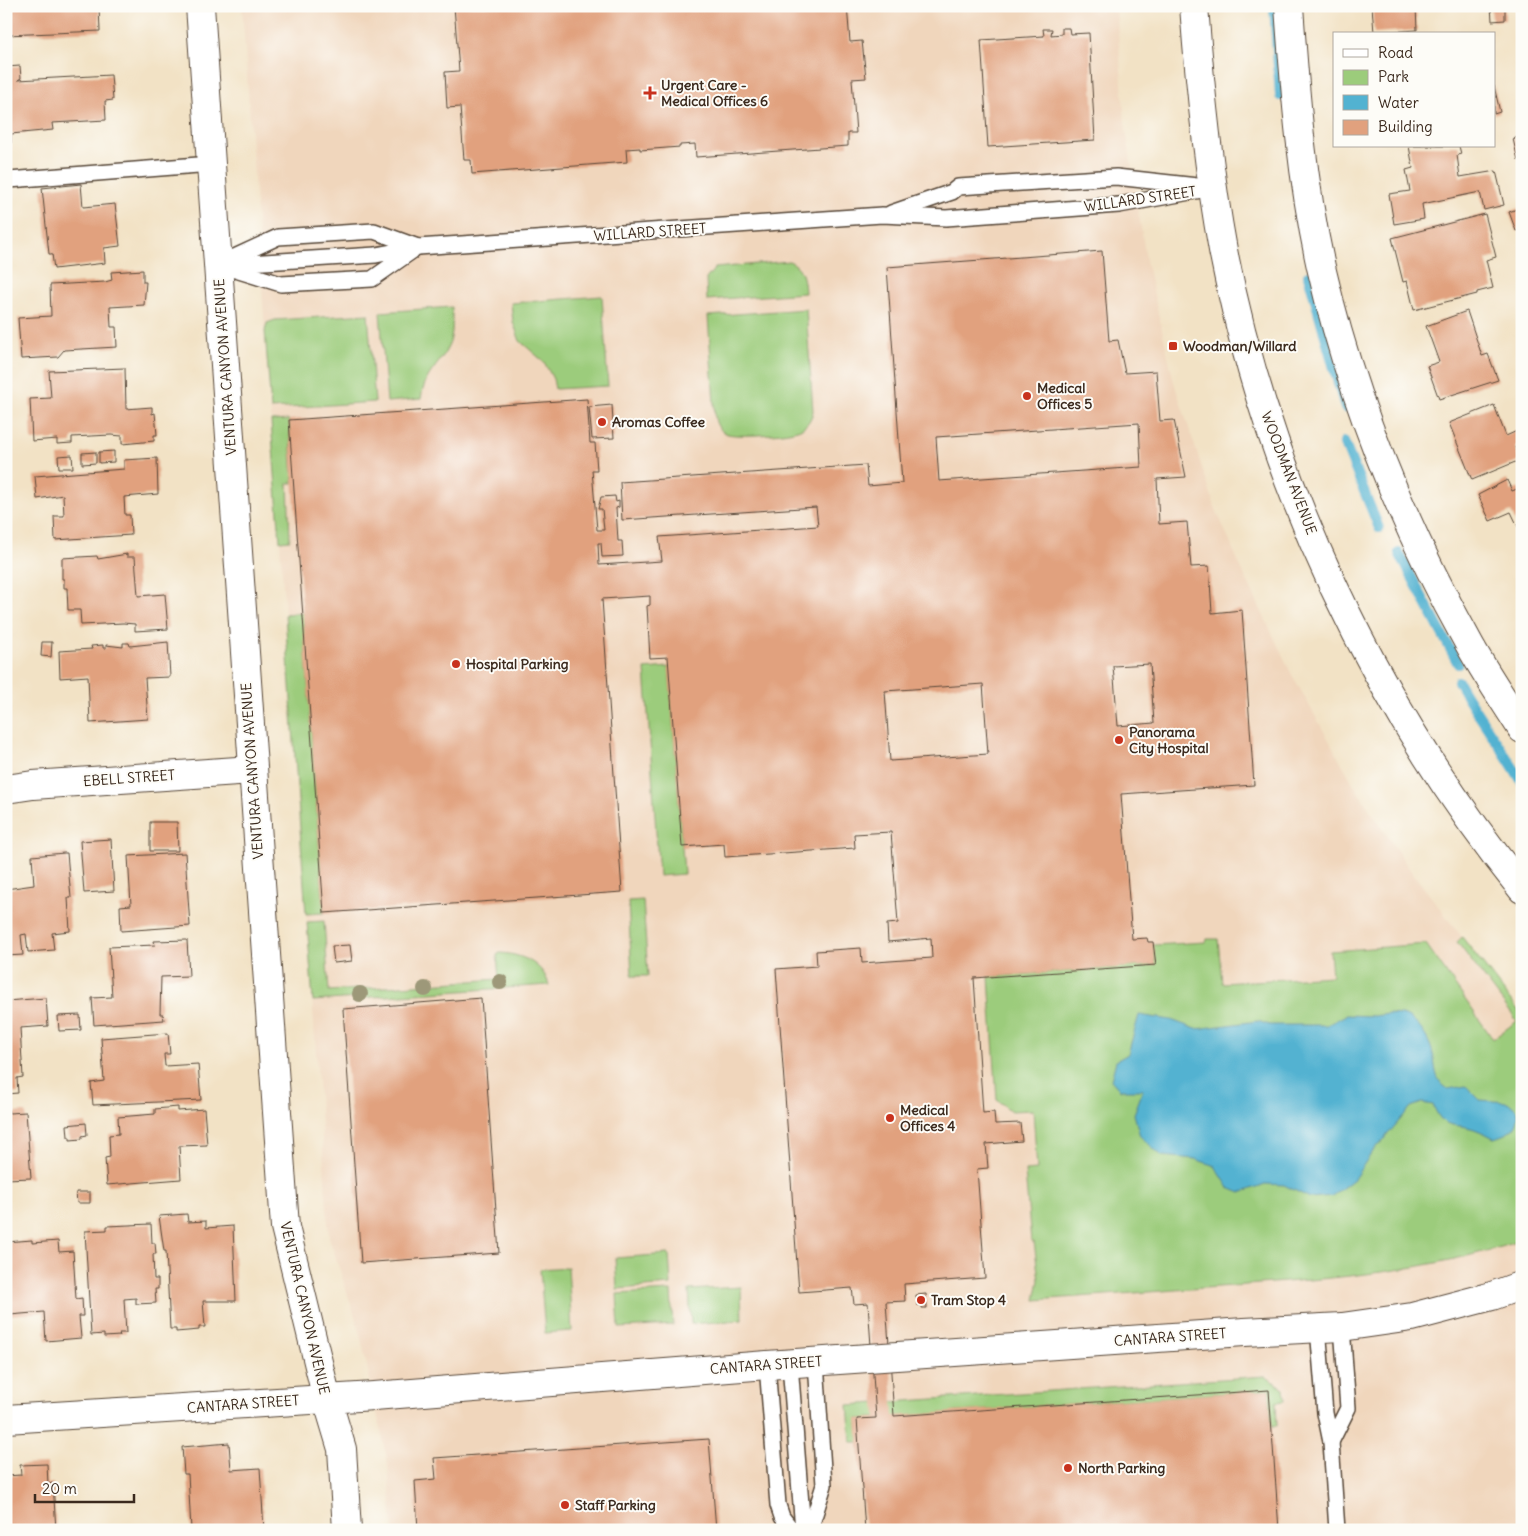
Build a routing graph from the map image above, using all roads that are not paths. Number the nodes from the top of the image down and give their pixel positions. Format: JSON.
{"nodes":[{"id":1,"x":200,"y":6,"type":"edge"},
{"id":2,"x":1194,"y":6,"type":"edge"},
{"id":3,"x":1289,"y":6,"type":"edge"},
{"id":4,"x":211,"y":164,"type":"junction"},
{"id":5,"x":9,"y":180,"type":"dead end"},
{"id":6,"x":1212,"y":188,"type":"junction"},
{"id":7,"x":882,"y":216,"type":"junction"},
{"id":8,"x":418,"y":247,"type":"junction"},
{"id":9,"x":218,"y":265,"type":"junction"},
{"id":10,"x":1522,"y":729,"type":"edge"},
{"id":11,"x":252,"y":770,"type":"junction"},
{"id":12,"x":6,"y":789,"type":"edge"},
{"id":13,"x":1522,"y":889,"type":"edge"},
{"id":14,"x":1522,"y":1285,"type":"edge"},
{"id":15,"x":1330,"y":1328,"type":"junction"},
{"id":16,"x":791,"y":1363,"type":"junction"},
{"id":17,"x":327,"y":1399,"type":"junction"},
{"id":18,"x":6,"y":1419,"type":"edge"},
{"id":19,"x":1331,"y":1442,"type":"junction"},
{"id":20,"x":347,"y":1530,"type":"edge"},
{"id":21,"x":792,"y":1530,"type":"edge"},
{"id":22,"x":803,"y":1530,"type":"edge"},
{"id":23,"x":810,"y":1530,"type":"edge"},
{"id":24,"x":1336,"y":1530,"type":"edge"}],
"edges":[{"from":1,"to":4,"type":"street","name":"VENTURA CANYON AVENUE"},
{"from":2,"to":6,"type":"street","name":"WOODMAN AVENUE"},
{"from":3,"to":10,"type":"street"},
{"from":4,"to":5,"type":"lane"},
{"from":4,"to":9,"type":"street","name":"VENTURA CANYON AVENUE"},
{"from":6,"to":7,"type":"lane","name":"WILLARD STREET"},
{"from":6,"to":7,"type":"lane","name":"WILLARD STREET"},
{"from":6,"to":13,"type":"street","name":"WOODMAN AVENUE"},
{"from":7,"to":8,"type":"lane","name":"WILLARD STREET"},
{"from":8,"to":9,"type":"lane","name":"WILLARD STREET"},
{"from":8,"to":9,"type":"lane","name":"WILLARD STREET"},
{"from":8,"to":9,"type":"lane"},
{"from":9,"to":11,"type":"street","name":"VENTURA CANYON AVENUE"},
{"from":11,"to":12,"type":"street","name":"EBELL STREET"},
{"from":11,"to":17,"type":"street","name":"VENTURA CANYON AVENUE"},
{"from":14,"to":15,"type":"street","name":"CANTARA STREET"},
{"from":15,"to":16,"type":"street","name":"CANTARA STREET"},
{"from":15,"to":19,"type":"lane"},
{"from":15,"to":19,"type":"lane"},
{"from":16,"to":17,"type":"street","name":"CANTARA STREET"},
{"from":16,"to":21,"type":"lane"},
{"from":16,"to":22,"type":"lane"},
{"from":16,"to":23,"type":"lane"},
{"from":17,"to":18,"type":"street","name":"CANTARA STREET"},
{"from":17,"to":20,"type":"street","name":"VENTURA CANYON AVENUE"},
{"from":19,"to":24,"type":"lane"}]}
